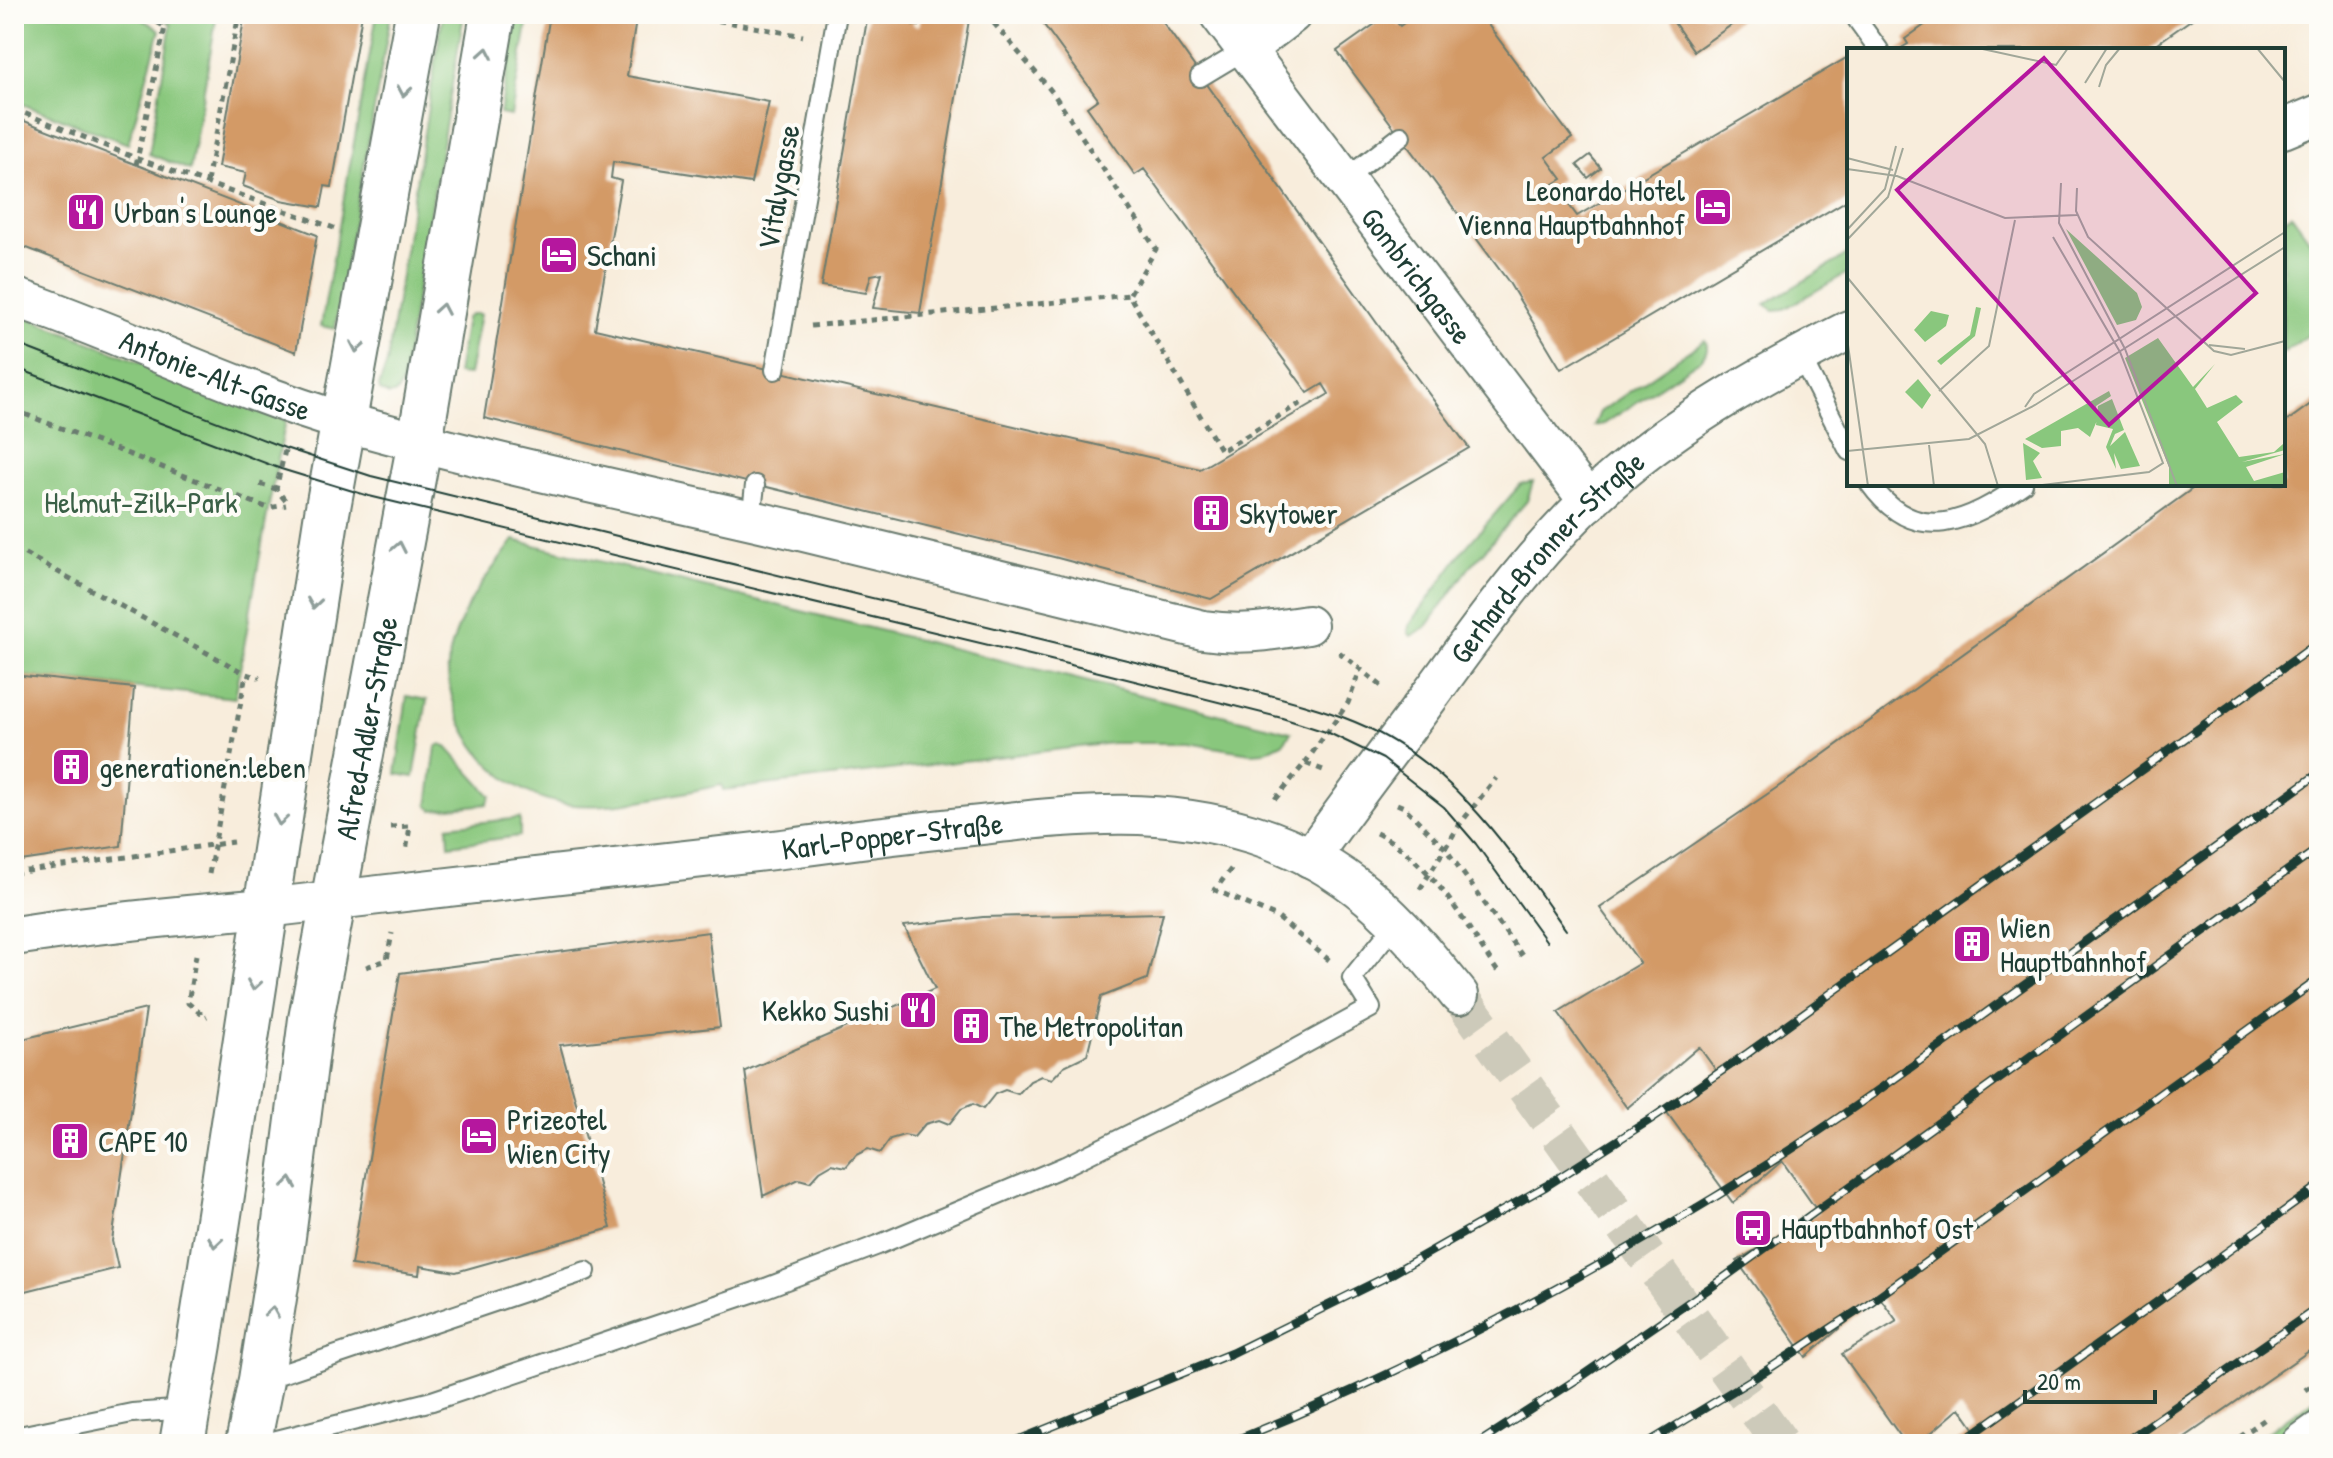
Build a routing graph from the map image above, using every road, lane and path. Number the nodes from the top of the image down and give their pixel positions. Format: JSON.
{"nodes":[{"id":1,"x":144,"y":14,"type":"edge"},
{"id":2,"x":239,"y":14,"type":"edge"},
{"id":3,"x":418,"y":14,"type":"edge"},
{"id":4,"x":493,"y":14,"type":"edge"},
{"id":5,"x":683,"y":14,"type":"edge"},
{"id":6,"x":837,"y":14,"type":"edge"},
{"id":7,"x":986,"y":14,"type":"edge"},
{"id":8,"x":1219,"y":14,"type":"edge"},
{"id":9,"x":1292,"y":14,"type":"edge"},
{"id":10,"x":1858,"y":21,"type":"dead end"},
{"id":11,"x":832,"y":41,"type":"junction"},
{"id":12,"x":1878,"y":48,"type":"edge"},
{"id":13,"x":1245,"y":50,"type":"junction"},
{"id":14,"x":1200,"y":77,"type":"dead end"},
{"id":15,"x":14,"y":109,"type":"edge"},
{"id":16,"x":2319,"y":114,"type":"edge"},
{"id":17,"x":2285,"y":128,"type":"edge"},
{"id":18,"x":1401,"y":136,"type":"dead end"},
{"id":19,"x":137,"y":162,"type":"junction"},
{"id":20,"x":1344,"y":180,"type":"junction"},
{"id":21,"x":207,"y":182,"type":"junction"},
{"id":22,"x":334,"y":228,"type":"dead end"},
{"id":23,"x":1129,"y":295,"type":"junction"},
{"id":24,"x":14,"y":297,"type":"edge"},
{"id":25,"x":783,"y":329,"type":"junction"},
{"id":26,"x":1847,"y":331,"type":"edge"},
{"id":27,"x":1800,"y":355,"type":"junction"},
{"id":28,"x":775,"y":370,"type":"dead end"},
{"id":29,"x":1301,"y":403,"type":"dead end"},
{"id":30,"x":14,"y":410,"type":"edge"},
{"id":31,"x":344,"y":421,"type":"junction"},
{"id":32,"x":287,"y":439,"type":"dead end"},
{"id":33,"x":420,"y":441,"type":"junction"},
{"id":34,"x":1847,"y":447,"type":"edge"},
{"id":35,"x":260,"y":484,"type":"dead end"},
{"id":36,"x":1872,"y":486,"type":"edge"},
{"id":37,"x":2020,"y":486,"type":"edge"},
{"id":38,"x":276,"y":489,"type":"junction"},
{"id":39,"x":1589,"y":502,"type":"junction"},
{"id":40,"x":289,"y":504,"type":"junction"},
{"id":41,"x":286,"y":519,"type":"dead end"},
{"id":42,"x":14,"y":548,"type":"edge"},
{"id":43,"x":1308,"y":625,"type":"joint"},
{"id":44,"x":262,"y":663,"type":"dead end"},
{"id":45,"x":1360,"y":670,"type":"junction"},
{"id":46,"x":246,"y":674,"type":"junction"},
{"id":47,"x":1383,"y":687,"type":"dead end"},
{"id":48,"x":1305,"y":763,"type":"dead end"},
{"id":49,"x":1496,"y":778,"type":"dead end"},
{"id":50,"x":1404,"y":807,"type":"dead end"},
{"id":51,"x":1340,"y":816,"type":"junction"},
{"id":52,"x":391,"y":827,"type":"dead end"},
{"id":53,"x":277,"y":838,"type":"junction"},
{"id":54,"x":214,"y":844,"type":"junction"},
{"id":55,"x":407,"y":845,"type":"dead end"},
{"id":56,"x":1445,"y":848,"type":"junction"},
{"id":57,"x":1310,"y":858,"type":"junction"},
{"id":58,"x":14,"y":873,"type":"edge"},
{"id":59,"x":1430,"y":874,"type":"junction"},
{"id":60,"x":335,"y":899,"type":"junction"},
{"id":61,"x":266,"y":908,"type":"junction"},
{"id":62,"x":1397,"y":922,"type":"junction"},
{"id":63,"x":14,"y":936,"type":"edge"},
{"id":64,"x":1523,"y":957,"type":"dead end"},
{"id":65,"x":1498,"y":972,"type":"dead end"},
{"id":66,"x":1459,"y":995,"type":"tunnel mouth"},
{"id":67,"x":586,"y":1271,"type":"dead end"},
{"id":68,"x":261,"y":1380,"type":"junction"},
{"id":69,"x":185,"y":1426,"type":"edge"},
{"id":70,"x":2319,"y":1431,"type":"edge"},
{"id":71,"x":14,"y":1437,"type":"edge"},
{"id":72,"x":248,"y":1444,"type":"edge"},
{"id":73,"x":261,"y":1444,"type":"edge"},
{"id":74,"x":2301,"y":1444,"type":"edge"}],
"edges":[{"from":1,"to":19,"type":"path"},
{"from":2,"to":21,"type":"path"},
{"from":3,"to":31,"type":"street","one_way":true},
{"from":33,"to":4,"type":"street","name":"Alfred-Adler-Straße","one_way":true},
{"from":5,"to":11,"type":"path"},
{"from":6,"to":11,"type":"lane","name":"Vitalygasse"},
{"from":7,"to":23,"type":"path"},
{"from":8,"to":13,"type":"street","name":"Gombrichgasse"},
{"from":9,"to":13,"type":"street"},
{"from":10,"to":12,"type":"lane"},
{"from":11,"to":25,"type":"lane","name":"Vitalygasse"},
{"from":13,"to":14,"type":"lane"},
{"from":13,"to":20,"type":"street","name":"Gombrichgasse"},
{"from":15,"to":19,"type":"path"},
{"from":16,"to":17,"type":"street"},
{"from":18,"to":20,"type":"lane"},
{"from":19,"to":21,"type":"path"},
{"from":20,"to":39,"type":"street","name":"Gombrichgasse"},
{"from":21,"to":22,"type":"path"},
{"from":23,"to":25,"type":"path"},
{"from":23,"to":29,"type":"path"},
{"from":24,"to":31,"type":"street","name":"Antonie-Alt-Gasse"},
{"from":25,"to":28,"type":"lane","name":"Vitalygasse"},
{"from":26,"to":27,"type":"street","name":"Gerhard-Bronner-Straße"},
{"from":27,"to":34,"type":"lane"},
{"from":27,"to":39,"type":"street","name":"Gerhard-Bronner-Straße"},
{"from":30,"to":40,"type":"path"},
{"from":31,"to":33,"type":"street","name":"Antonie-Alt-Gasse"},
{"from":31,"to":53,"type":"street","one_way":true},
{"from":32,"to":38,"type":"path"},
{"from":33,"to":43,"type":"street"},
{"from":60,"to":33,"type":"street","name":"Alfred-Adler-Straße","one_way":true},
{"from":35,"to":38,"type":"path"},
{"from":36,"to":37,"type":"lane"},
{"from":38,"to":40,"type":"path"},
{"from":39,"to":51,"type":"street","name":"Gerhard-Bronner-Straße"},
{"from":40,"to":41,"type":"path"},
{"from":42,"to":46,"type":"path"},
{"from":43,"to":45,"type":"path"},
{"from":44,"to":46,"type":"path"},
{"from":45,"to":47,"type":"path"},
{"from":45,"to":48,"type":"path"},
{"from":46,"to":54,"type":"path"},
{"from":49,"to":56,"type":"path"},
{"from":50,"to":56,"type":"path"},
{"from":51,"to":57,"type":"street","name":"Gerhard-Bronner-Straße"},
{"from":51,"to":59,"type":"path"},
{"from":52,"to":55,"type":"path"},
{"from":53,"to":54,"type":"path"},
{"from":53,"to":61,"type":"street"},
{"from":54,"to":58,"type":"path"},
{"from":56,"to":59,"type":"path"},
{"from":56,"to":64,"type":"path"},
{"from":57,"to":60,"type":"street","name":"Karl-Popper-Straße"},
{"from":57,"to":62,"type":"street","name":"Karl-Popper-Straße"},
{"from":59,"to":62,"type":"path"},
{"from":59,"to":65,"type":"path"},
{"from":60,"to":61,"type":"street","name":"Karl-Popper-Straße"},
{"from":68,"to":60,"type":"street","name":"Alfred-Adler-Straße","one_way":true},
{"from":61,"to":63,"type":"street","name":"Karl-Popper-Straße"},
{"from":61,"to":69,"type":"street","one_way":true},
{"from":62,"to":66,"type":"street","name":"Karl-Popper-Straße"},
{"from":62,"to":73,"type":"lane"},
{"from":67,"to":68,"type":"lane"},
{"from":68,"to":72,"type":"street","name":"Alfred-Adler-Straße"},
{"from":69,"to":71,"type":"lane"},
{"from":70,"to":74,"type":"street"}]}
